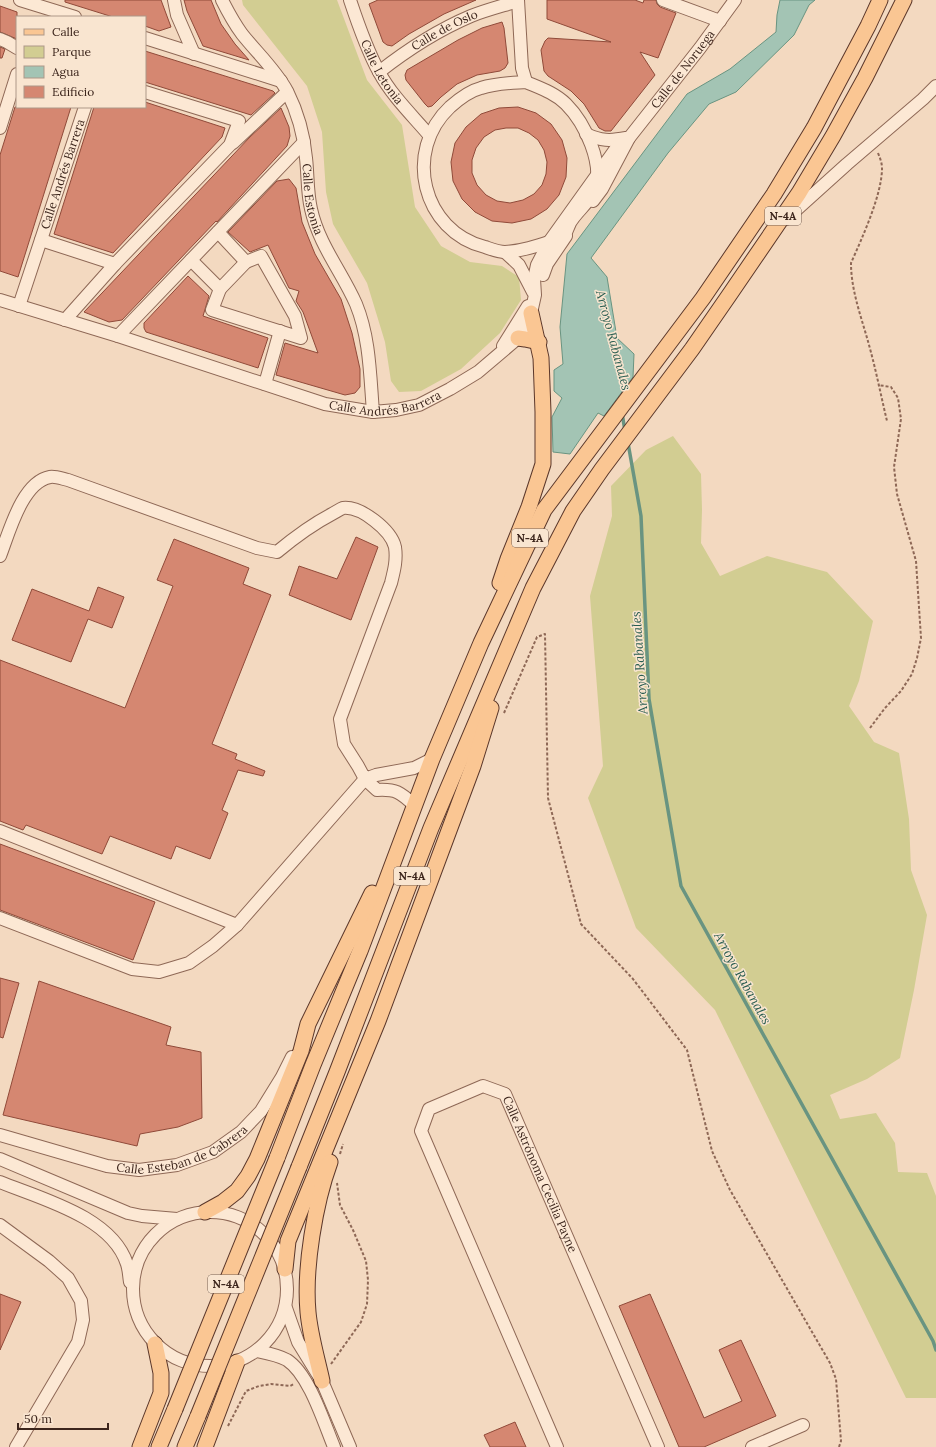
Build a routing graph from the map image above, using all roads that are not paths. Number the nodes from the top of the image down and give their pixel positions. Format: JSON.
{"nodes":[{"id":1,"x":20,"y":0,"type":"edge"},
{"id":2,"x":174,"y":0,"type":"edge"},
{"id":3,"x":222,"y":0,"type":"edge"},
{"id":4,"x":350,"y":0,"type":"edge"},
{"id":5,"x":664,"y":0,"type":"edge"},
{"id":6,"x":735,"y":0,"type":"edge"},
{"id":7,"x":880,"y":0,"type":"edge"},
{"id":8,"x":904,"y":0,"type":"edge"},
{"id":9,"x":518,"y":1,"type":"edge"},
{"id":10,"x":72,"y":16,"type":"edge"},
{"id":11,"x":720,"y":21,"type":"junction"},
{"id":12,"x":146,"y":38,"type":"edge"},
{"id":13,"x":0,"y":40,"type":"edge"},
{"id":14,"x":16,"y":47,"type":"edge"},
{"id":15,"x":194,"y":54,"type":"junction"},
{"id":16,"x":379,"y":72,"type":"junction"},
{"id":17,"x":16,"y":76,"type":"edge"},
{"id":18,"x":281,"y":81,"type":"junction"},
{"id":19,"x":526,"y":82,"type":"junction"},
{"id":20,"x":936,"y":86,"type":"edge"},
{"id":21,"x":146,"y":92,"type":"edge"},
{"id":22,"x":287,"y":92,"type":"junction"},
{"id":23,"x":5,"y":93,"type":"edge"},
{"id":24,"x":84,"y":108,"type":"edge"},
{"id":25,"x":0,"y":128,"type":"edge"},
{"id":26,"x":586,"y":134,"type":"junction"},
{"id":27,"x":429,"y":135,"type":"junction"},
{"id":28,"x":629,"y":138,"type":"junction"},
{"id":29,"x":304,"y":142,"type":"junction"},
{"id":30,"x":230,"y":145,"type":"junction"},
{"id":31,"x":597,"y":175,"type":"junction"},
{"id":32,"x":218,"y":232,"type":"junction"},
{"id":33,"x":772,"y":232,"type":"junction"},
{"id":34,"x":564,"y":237,"type":"junction"},
{"id":35,"x":41,"y":240,"type":"junction"},
{"id":36,"x":549,"y":242,"type":"junction"},
{"id":37,"x":505,"y":252,"type":"junction"},
{"id":38,"x":191,"y":260,"type":"junction"},
{"id":39,"x":246,"y":262,"type":"junction"},
{"id":40,"x":115,"y":264,"type":"junction"},
{"id":41,"x":220,"y":289,"type":"junction"},
{"id":42,"x":535,"y":295,"type":"junction"},
{"id":43,"x":0,"y":300,"type":"edge"},
{"id":44,"x":19,"y":306,"type":"junction"},
{"id":45,"x":532,"y":313,"type":"junction"},
{"id":46,"x":65,"y":320,"type":"junction"},
{"id":47,"x":280,"y":331,"type":"junction"},
{"id":48,"x":118,"y":336,"type":"junction"},
{"id":49,"x":518,"y":338,"type":"junction"},
{"id":50,"x":539,"y":342,"type":"junction"},
{"id":51,"x":497,"y":356,"type":"junction"},
{"id":52,"x":265,"y":384,"type":"junction"},
{"id":53,"x":373,"y":412,"type":"junction"},
{"id":54,"x":0,"y":556,"type":"edge"},
{"id":55,"x":533,"y":588,"type":"junction"},
{"id":56,"x":480,"y":643,"type":"junction"},
{"id":57,"x":432,"y":759,"type":"junction"},
{"id":58,"x":366,"y":779,"type":"junction"},
{"id":59,"x":414,"y":805,"type":"junction"},
{"id":60,"x":0,"y":831,"type":"edge"},
{"id":61,"x":0,"y":918,"type":"edge"},
{"id":62,"x":237,"y":925,"type":"junction"},
{"id":63,"x":378,"y":1021,"type":"junction"},
{"id":64,"x":308,"y":1024,"type":"junction"},
{"id":65,"x":0,"y":1135,"type":"edge"},
{"id":66,"x":0,"y":1159,"type":"edge"},
{"id":67,"x":0,"y":1182,"type":"edge"},
{"id":68,"x":205,"y":1212,"type":"junction"},
{"id":69,"x":177,"y":1219,"type":"junction"},
{"id":70,"x":0,"y":1225,"type":"edge"},
{"id":71,"x":285,"y":1269,"type":"junction"},
{"id":72,"x":132,"y":1294,"type":"junction"},
{"id":73,"x":286,"y":1308,"type":"junction"},
{"id":74,"x":155,"y":1344,"type":"junction"},
{"id":75,"x":257,"y":1351,"type":"junction"},
{"id":76,"x":238,"y":1362,"type":"junction"},
{"id":77,"x":321,"y":1377,"type":"junction"},
{"id":78,"x":803,"y":1425,"type":"dead end"},
{"id":79,"x":16,"y":1447,"type":"edge"},
{"id":80,"x":140,"y":1447,"type":"edge"},
{"id":81,"x":158,"y":1447,"type":"edge"},
{"id":82,"x":185,"y":1447,"type":"edge"},
{"id":83,"x":205,"y":1447,"type":"edge"},
{"id":84,"x":334,"y":1447,"type":"edge"},
{"id":85,"x":350,"y":1447,"type":"edge"},
{"id":86,"x":557,"y":1447,"type":"edge"},
{"id":87,"x":658,"y":1447,"type":"edge"},
{"id":88,"x":752,"y":1447,"type":"edge"}],
"edges":[{"from":1,"to":10,"type":"street"},
{"from":2,"to":15,"type":"street"},
{"from":3,"to":18,"type":"street","name":"Calle Estonia"},
{"from":4,"to":16,"type":"street","name":"Calle Letonia"},
{"from":5,"to":11,"type":"street"},
{"from":6,"to":11,"type":"street","name":"Calle de Noruega"},
{"from":7,"to":56,"type":"main road","number":"N-4A"},
{"from":8,"to":33,"type":"main road","number":"N-4A"},
{"from":9,"to":16,"type":"street","name":"Calle de Oslo"},
{"from":9,"to":19,"type":"street"},
{"from":11,"to":28,"type":"street","name":"Calle de Noruega"},
{"from":12,"to":15,"type":"street"},
{"from":13,"to":14,"type":"street"},
{"from":15,"to":18,"type":"street"},
{"from":16,"to":27,"type":"street","name":"Calle Letonia"},
{"from":17,"to":23,"type":"street"},
{"from":18,"to":22,"type":"street","name":"Calle Estonia"},
{"from":19,"to":26,"type":"street"},
{"from":19,"to":27,"type":"street"},
{"from":20,"to":33,"type":"street"},
{"from":21,"to":30,"type":"street"},
{"from":22,"to":29,"type":"street","name":"Calle Estonia"},
{"from":22,"to":30,"type":"street"},
{"from":23,"to":25,"type":"street"},
{"from":24,"to":35,"type":"street","name":"Calle Andrés Barrera"},
{"from":26,"to":28,"type":"street"},
{"from":26,"to":31,"type":"street"},
{"from":27,"to":37,"type":"street"},
{"from":28,"to":31,"type":"street","name":"Calle de Noruega"},
{"from":28,"to":34,"type":"street","name":"Calle de Noruega"},
{"from":29,"to":32,"type":"street"},
{"from":29,"to":53,"type":"street","name":"Calle Estonia"},
{"from":30,"to":40,"type":"street"},
{"from":31,"to":34,"type":"street","name":"Calle de Noruega"},
{"from":31,"to":36,"type":"street","name":"Calle de Noruega"},
{"from":32,"to":38,"type":"street"},
{"from":32,"to":39,"type":"street"},
{"from":33,"to":55,"type":"main road","number":"N-4A"},
{"from":34,"to":36,"type":"street"},
{"from":34,"to":42,"type":"street","name":"Calle de Noruega"},
{"from":35,"to":40,"type":"street","name":"Calle Andrés Barrera"},
{"from":35,"to":44,"type":"street","name":"Calle Andrés Barrera"},
{"from":36,"to":37,"type":"street"},
{"from":36,"to":42,"type":"street","name":"Calle de Noruega"},
{"from":37,"to":42,"type":"street"},
{"from":38,"to":41,"type":"street"},
{"from":38,"to":48,"type":"street"},
{"from":39,"to":41,"type":"street"},
{"from":39,"to":47,"type":"street"},
{"from":40,"to":46,"type":"street"},
{"from":41,"to":47,"type":"street"},
{"from":42,"to":45,"type":"street","name":"Calle Andrés Barrera"},
{"from":42,"to":51,"type":"street","name":"Calle Andrés Barrera"},
{"from":43,"to":44,"type":"street","name":"Calle Andrés Barrera"},
{"from":44,"to":46,"type":"street","name":"Calle Andrés Barrera"},
{"from":45,"to":49,"type":"street","name":"Calle Andrés Barrera"},
{"from":45,"to":50,"type":"main road"},
{"from":46,"to":48,"type":"street","name":"Calle Andrés Barrera"},
{"from":47,"to":52,"type":"street"},
{"from":48,"to":52,"type":"street","name":"Calle Andrés Barrera"},
{"from":49,"to":50,"type":"main road"},
{"from":49,"to":51,"type":"street","name":"Calle Andrés Barrera"},
{"from":50,"to":56,"type":"main road"},
{"from":51,"to":53,"type":"street","name":"Calle Andrés Barrera"},
{"from":52,"to":53,"type":"street","name":"Calle Andrés Barrera"},
{"from":54,"to":58,"type":"street"},
{"from":55,"to":63,"type":"main road"},
{"from":55,"to":82,"type":"main road","number":"N-4A","bridge":true},
{"from":56,"to":57,"type":"main road","number":"N-4A"},
{"from":57,"to":58,"type":"street"},
{"from":57,"to":59,"type":"main road","number":"N-4A"},
{"from":58,"to":59,"type":"street"},
{"from":58,"to":62,"type":"street"},
{"from":59,"to":64,"type":"main road"},
{"from":59,"to":81,"type":"main road","number":"N-4A","bridge":true},
{"from":60,"to":62,"type":"street"},
{"from":61,"to":62,"type":"street"},
{"from":63,"to":71,"type":"main road"},
{"from":63,"to":77,"type":"main road"},
{"from":64,"to":65,"type":"street","name":"Calle Esteban de Cabrera"},
{"from":64,"to":68,"type":"main road"},
{"from":66,"to":69,"type":"street"},
{"from":67,"to":72,"type":"street"},
{"from":68,"to":69,"type":"street"},
{"from":68,"to":71,"type":"street"},
{"from":69,"to":72,"type":"street"},
{"from":70,"to":79,"type":"street"},
{"from":71,"to":73,"type":"street"},
{"from":72,"to":74,"type":"street"},
{"from":73,"to":75,"type":"street"},
{"from":73,"to":77,"type":"street"},
{"from":74,"to":76,"type":"street"},
{"from":74,"to":80,"type":"main road"},
{"from":75,"to":76,"type":"street"},
{"from":75,"to":84,"type":"street"},
{"from":76,"to":83,"type":"main road"},
{"from":77,"to":85,"type":"street"},
{"from":78,"to":88,"type":"street"},
{"from":86,"to":87,"type":"street","name":"Calle Astrónoma Cecilia Payne"}]}
